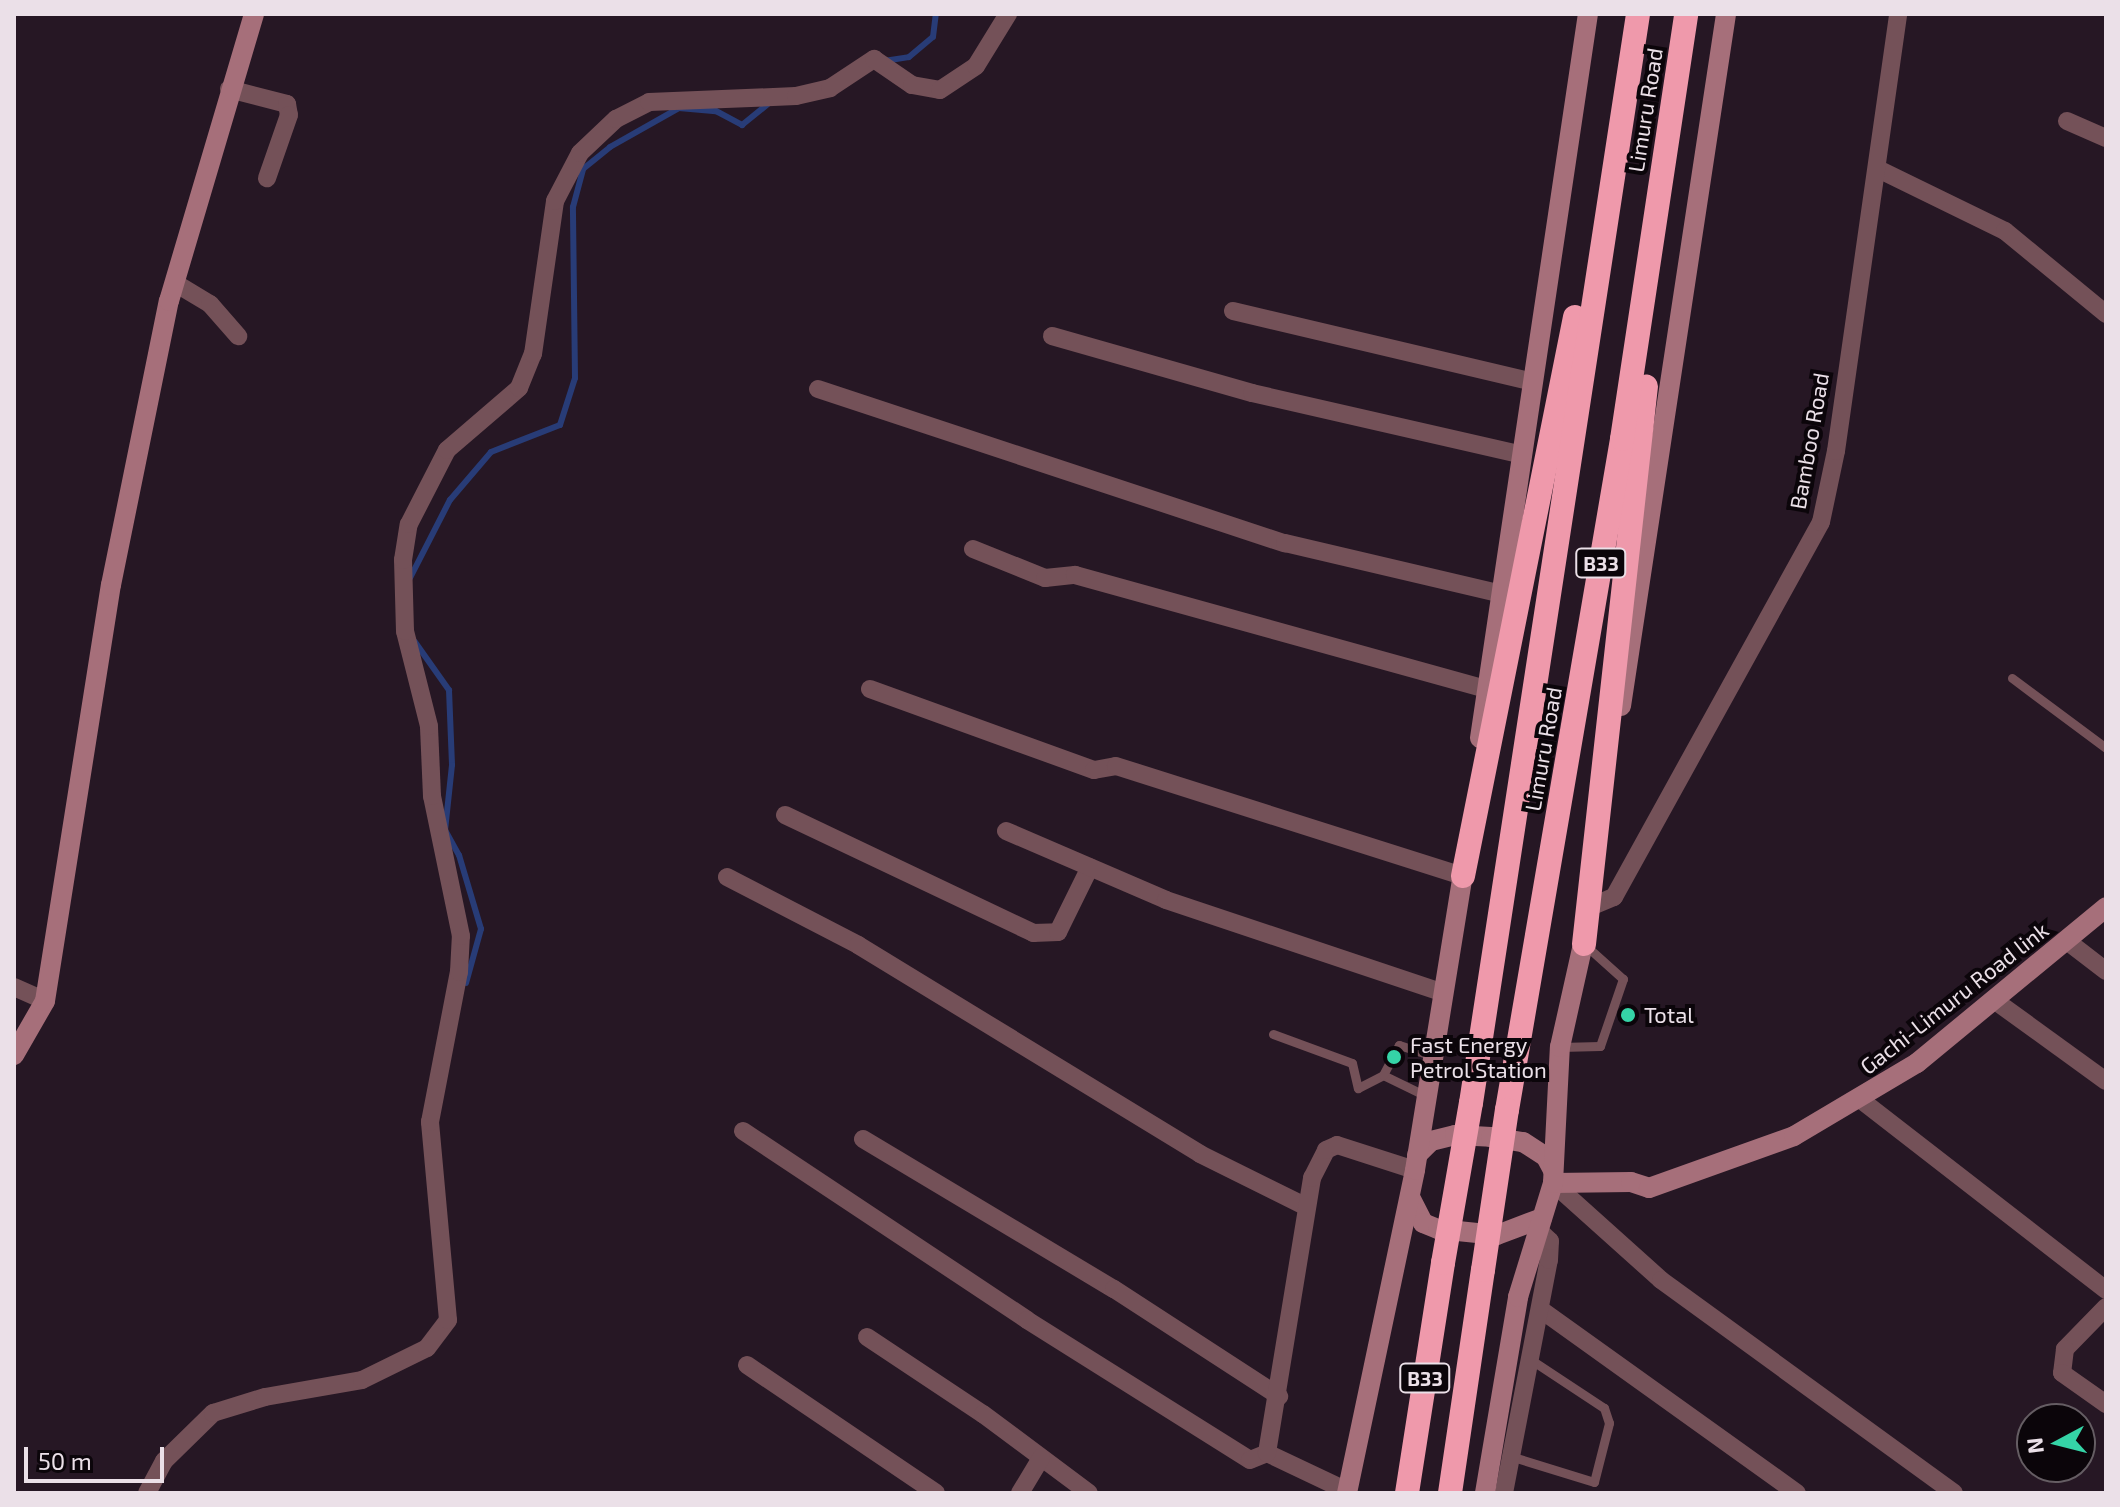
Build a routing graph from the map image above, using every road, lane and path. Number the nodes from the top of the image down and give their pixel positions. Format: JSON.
{"nodes":[{"id":1,"x":254,"y":14,"type":"edge"},
{"id":2,"x":1008,"y":14,"type":"edge"},
{"id":3,"x":1588,"y":14,"type":"edge"},
{"id":4,"x":1637,"y":14,"type":"edge"},
{"id":5,"x":1687,"y":14,"type":"edge"},
{"id":6,"x":1726,"y":14,"type":"edge"},
{"id":7,"x":1898,"y":14,"type":"edge"},
{"id":8,"x":229,"y":89,"type":"junction"},
{"id":9,"x":2067,"y":121,"type":"dead end"},
{"id":10,"x":2106,"y":138,"type":"edge"},
{"id":11,"x":1878,"y":169,"type":"junction"},
{"id":12,"x":267,"y":178,"type":"dead end"},
{"id":13,"x":175,"y":283,"type":"junction"},
{"id":14,"x":1233,"y":311,"type":"dead end"},
{"id":15,"x":2106,"y":314,"type":"edge"},
{"id":16,"x":238,"y":336,"type":"dead end"},
{"id":17,"x":1052,"y":336,"type":"dead end"},
{"id":18,"x":1533,"y":382,"type":"junction"},
{"id":19,"x":818,"y":389,"type":"dead end"},
{"id":20,"x":1522,"y":455,"type":"junction"},
{"id":21,"x":973,"y":549,"type":"dead end"},
{"id":22,"x":1502,"y":594,"type":"junction"},
{"id":23,"x":2012,"y":678,"type":"dead end"},
{"id":24,"x":870,"y":689,"type":"dead end"},
{"id":25,"x":1487,"y":689,"type":"junction"},
{"id":26,"x":2106,"y":748,"type":"edge"},
{"id":27,"x":785,"y":815,"type":"dead end"},
{"id":28,"x":1006,"y":831,"type":"dead end"},
{"id":29,"x":1090,"y":867,"type":"junction"},
{"id":30,"x":1463,"y":876,"type":"junction"},
{"id":31,"x":727,"y":877,"type":"dead end"},
{"id":32,"x":1590,"y":907,"type":"junction"},
{"id":33,"x":2106,"y":907,"type":"edge"},
{"id":34,"x":2067,"y":941,"type":"junction"},
{"id":35,"x":1584,"y":944,"type":"junction"},
{"id":36,"x":2106,"y":971,"type":"edge"},
{"id":37,"x":14,"y":987,"type":"edge"},
{"id":38,"x":1441,"y":992,"type":"junction"},
{"id":39,"x":1994,"y":1000,"type":"junction"},
{"id":40,"x":45,"y":1001,"type":"junction"},
{"id":41,"x":1273,"y":1034,"type":"dead end"},
{"id":42,"x":1560,"y":1047,"type":"junction"},
{"id":43,"x":14,"y":1055,"type":"edge"},
{"id":44,"x":1432,"y":1056,"type":"junction"},
{"id":45,"x":1383,"y":1075,"type":"junction"},
{"id":46,"x":2106,"y":1081,"type":"edge"},
{"id":47,"x":1426,"y":1096,"type":"junction"},
{"id":48,"x":1861,"y":1100,"type":"junction"},
{"id":49,"x":743,"y":1131,"type":"dead end"},
{"id":50,"x":863,"y":1139,"type":"dead end"},
{"id":51,"x":1416,"y":1162,"type":"junction"},
{"id":52,"x":1553,"y":1176,"type":"junction"},
{"id":53,"x":1410,"y":1197,"type":"junction"},
{"id":54,"x":1307,"y":1207,"type":"junction"},
{"id":55,"x":1540,"y":1224,"type":"junction"},
{"id":56,"x":2106,"y":1290,"type":"edge"},
{"id":57,"x":2106,"y":1307,"type":"edge"},
{"id":58,"x":1540,"y":1309,"type":"junction"},
{"id":59,"x":867,"y":1337,"type":"dead end"},
{"id":60,"x":1530,"y":1359,"type":"junction"},
{"id":61,"x":747,"y":1365,"type":"dead end"},
{"id":62,"x":1279,"y":1396,"type":"junction"},
{"id":63,"x":2106,"y":1404,"type":"edge"},
{"id":64,"x":1267,"y":1453,"type":"junction"},
{"id":65,"x":1510,"y":1456,"type":"junction"},
{"id":66,"x":1041,"y":1458,"type":"junction"},
{"id":67,"x":1347,"y":1492,"type":"edge"},
{"id":68,"x":147,"y":1493,"type":"edge"},
{"id":69,"x":936,"y":1493,"type":"edge"},
{"id":70,"x":1020,"y":1493,"type":"edge"},
{"id":71,"x":1089,"y":1493,"type":"edge"},
{"id":72,"x":1407,"y":1493,"type":"edge"},
{"id":73,"x":1450,"y":1493,"type":"edge"},
{"id":74,"x":1485,"y":1493,"type":"edge"},
{"id":75,"x":1504,"y":1493,"type":"edge"},
{"id":76,"x":1797,"y":1493,"type":"edge"},
{"id":77,"x":1954,"y":1493,"type":"edge"}],
"edges":[{"from":1,"to":8,"type":"street"},
{"from":2,"to":68,"type":"street"},
{"from":3,"to":18,"type":"street"},
{"from":4,"to":30,"type":"highway"},
{"from":4,"to":72,"type":"highway","name":"Limuru Road","number":"B33","bridge":true},
{"from":5,"to":35,"type":"highway"},
{"from":5,"to":73,"type":"highway","name":"Limuru Road","number":"B33","bridge":true},
{"from":6,"to":32,"type":"street"},
{"from":7,"to":11,"type":"street","name":"Bamboo Road"},
{"from":8,"to":12,"type":"street"},
{"from":8,"to":13,"type":"street"},
{"from":9,"to":10,"type":"street"},
{"from":11,"to":15,"type":"street"},
{"from":11,"to":32,"type":"street","name":"Bamboo Road"},
{"from":13,"to":16,"type":"street"},
{"from":13,"to":40,"type":"street"},
{"from":14,"to":18,"type":"street"},
{"from":17,"to":20,"type":"street"},
{"from":18,"to":20,"type":"street"},
{"from":19,"to":22,"type":"street"},
{"from":20,"to":22,"type":"street"},
{"from":21,"to":25,"type":"street"},
{"from":22,"to":25,"type":"street"},
{"from":23,"to":26,"type":"lane"},
{"from":24,"to":30,"type":"street"},
{"from":25,"to":30,"type":"street"},
{"from":27,"to":29,"type":"street"},
{"from":28,"to":29,"type":"street"},
{"from":29,"to":38,"type":"street"},
{"from":30,"to":38,"type":"street"},
{"from":31,"to":54,"type":"street"},
{"from":32,"to":35,"type":"street"},
{"from":33,"to":34,"type":"street","name":"Gachi-Limuru Road link"},
{"from":34,"to":36,"type":"street"},
{"from":34,"to":39,"type":"street","name":"Gachi-Limuru Road link"},
{"from":35,"to":42,"type":"street"},
{"from":35,"to":42,"type":"lane"},
{"from":37,"to":40,"type":"street"},
{"from":38,"to":44,"type":"street"},
{"from":39,"to":46,"type":"street"},
{"from":39,"to":48,"type":"street","name":"Gachi-Limuru Road link"},
{"from":40,"to":43,"type":"street"},
{"from":41,"to":45,"type":"lane"},
{"from":42,"to":52,"type":"street"},
{"from":44,"to":45,"type":"lane"},
{"from":44,"to":47,"type":"street"},
{"from":45,"to":47,"type":"lane"},
{"from":47,"to":51,"type":"street"},
{"from":48,"to":52,"type":"street","name":"Gachi-Limuru Road link"},
{"from":48,"to":56,"type":"street"},
{"from":49,"to":64,"type":"street"},
{"from":50,"to":62,"type":"street"},
{"from":51,"to":52,"type":"street"},
{"from":51,"to":53,"type":"street"},
{"from":51,"to":54,"type":"street"},
{"from":52,"to":55,"type":"street"},
{"from":52,"to":77,"type":"street"},
{"from":53,"to":55,"type":"street"},
{"from":53,"to":67,"type":"street"},
{"from":54,"to":62,"type":"street"},
{"from":55,"to":58,"type":"street"},
{"from":55,"to":74,"type":"street"},
{"from":57,"to":63,"type":"street"},
{"from":58,"to":60,"type":"street"},
{"from":58,"to":76,"type":"street"},
{"from":59,"to":66,"type":"street"},
{"from":60,"to":65,"type":"street"},
{"from":60,"to":65,"type":"lane"},
{"from":61,"to":69,"type":"street"},
{"from":62,"to":64,"type":"street"},
{"from":64,"to":67,"type":"street"},
{"from":65,"to":75,"type":"street"},
{"from":66,"to":70,"type":"street"},
{"from":66,"to":71,"type":"street"}]}
